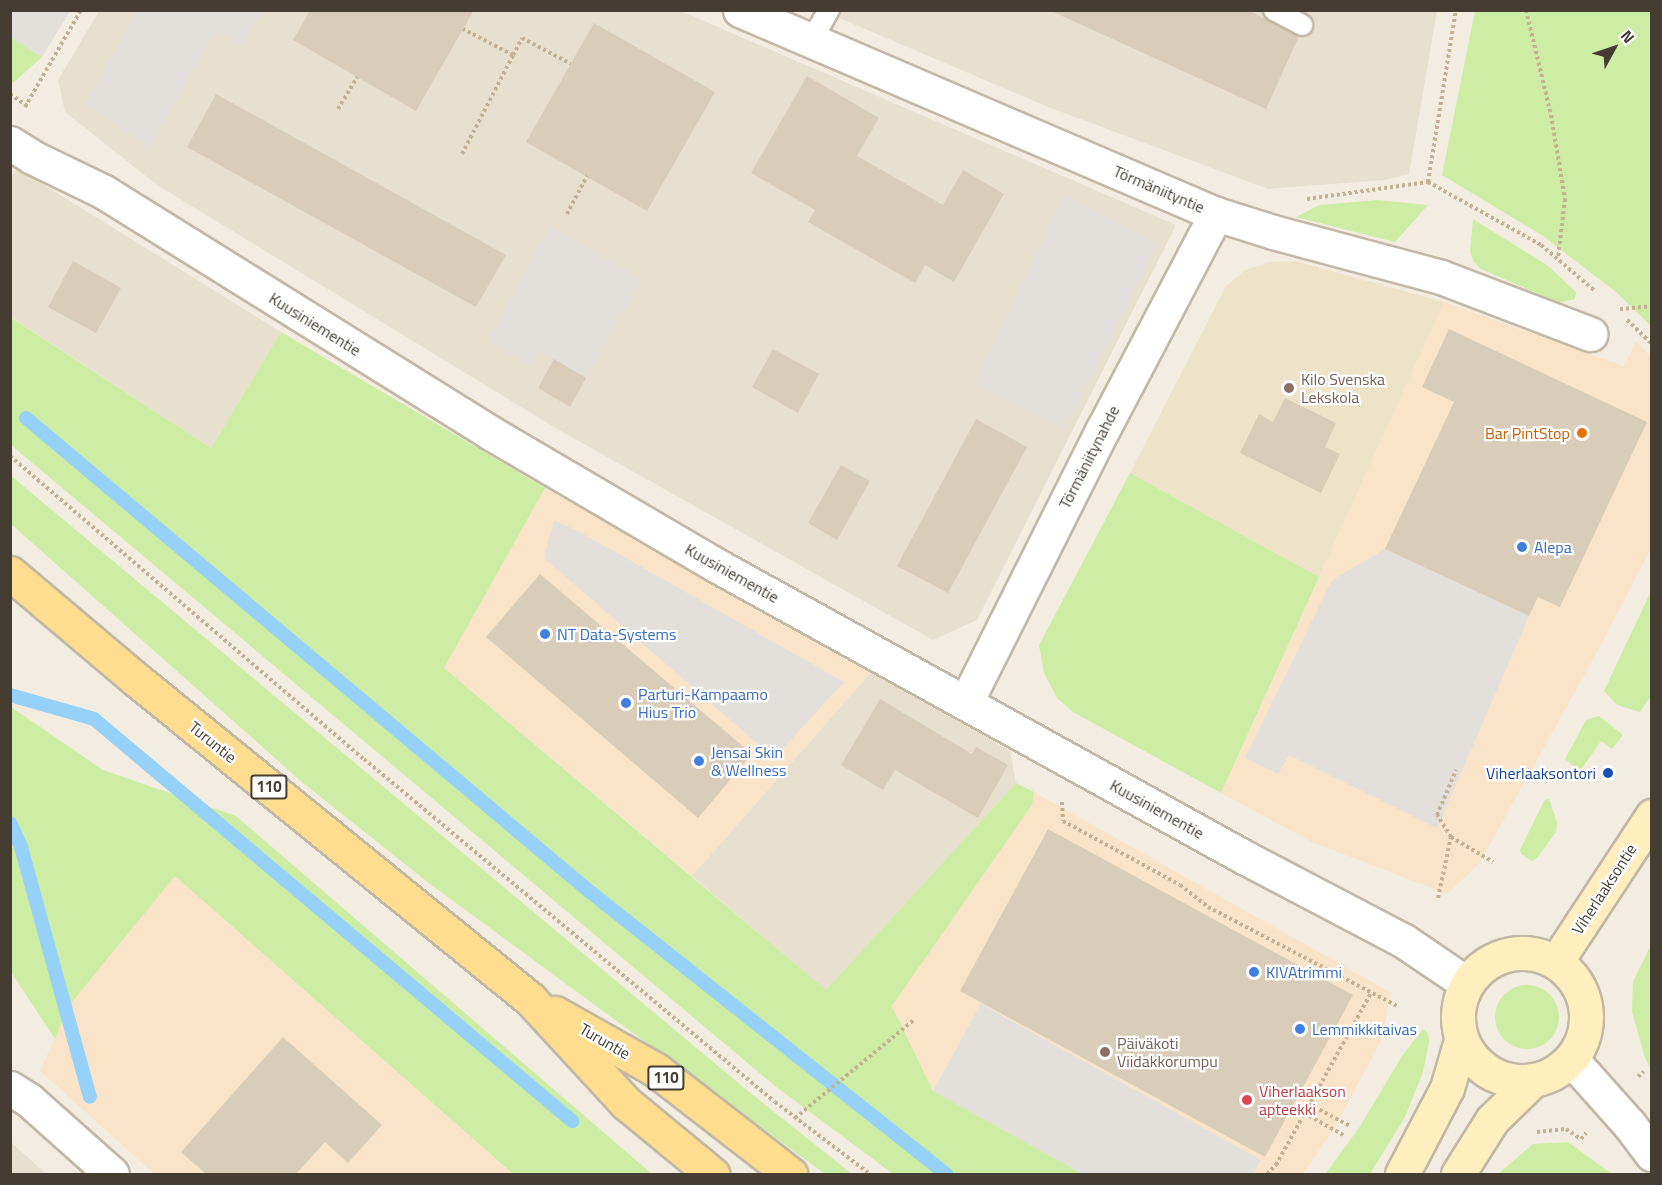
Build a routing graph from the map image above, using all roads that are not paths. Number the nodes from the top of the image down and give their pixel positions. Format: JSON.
{"nodes":[{"id":1,"x":740,"y":10,"type":"edge"},
{"id":2,"x":829,"y":10,"type":"edge"},
{"id":3,"x":1274,"y":10,"type":"edge"},
{"id":4,"x":1302,"y":25,"type":"dead end"},
{"id":5,"x":811,"y":41,"type":"junction"},
{"id":6,"x":16,"y":129,"type":"edge"},
{"id":7,"x":1216,"y":214,"type":"junction"},
{"id":8,"x":1590,"y":334,"type":"dead end"},
{"id":9,"x":10,"y":573,"type":"edge"},
{"id":10,"x":966,"y":702,"type":"junction"},
{"id":11,"x":1652,"y":816,"type":"edge"},
{"id":12,"x":1556,"y":962,"type":"junction"},
{"id":13,"x":1466,"y":983,"type":"junction"},
{"id":14,"x":530,"y":999,"type":"junction"},
{"id":15,"x":1461,"y":1040,"type":"junction"},
{"id":16,"x":1571,"y":1059,"type":"junction"},
{"id":17,"x":1533,"y":1080,"type":"junction"},
{"id":18,"x":10,"y":1088,"type":"edge"},
{"id":19,"x":1652,"y":1154,"type":"edge"},
{"id":20,"x":112,"y":1174,"type":"edge"},
{"id":21,"x":712,"y":1174,"type":"edge"},
{"id":22,"x":790,"y":1174,"type":"edge"},
{"id":23,"x":1402,"y":1174,"type":"edge"},
{"id":24,"x":1458,"y":1174,"type":"edge"}],
"edges":[{"from":1,"to":5,"type":"street","name":"Törmäniityntie"},
{"from":2,"to":5,"type":"lane"},
{"from":3,"to":4,"type":"lane"},
{"from":5,"to":7,"type":"street","name":"Törmäniityntie"},
{"from":6,"to":10,"type":"street","name":"Kuusiniementie"},
{"from":7,"to":8,"type":"street","name":"Törmäniityntie"},
{"from":7,"to":10,"type":"street","name":"Törmäniitynahde"},
{"from":9,"to":14,"type":"main road","name":"Turuntie","number":"110"},
{"from":10,"to":13,"type":"street","name":"Kuusiniementie"},
{"from":11,"to":12,"type":"street","name":"Viherlaaksontie"},
{"from":12,"to":13,"type":"street"},
{"from":12,"to":16,"type":"street"},
{"from":13,"to":15,"type":"street"},
{"from":14,"to":21,"type":"main road","name":"Turuntie","number":"110"},
{"from":14,"to":22,"type":"main road","name":"Turuntie","number":"110"},
{"from":15,"to":17,"type":"street"},
{"from":15,"to":23,"type":"street"},
{"from":16,"to":17,"type":"street"},
{"from":16,"to":19,"type":"street"},
{"from":17,"to":24,"type":"street"},
{"from":18,"to":20,"type":"street"}]}
